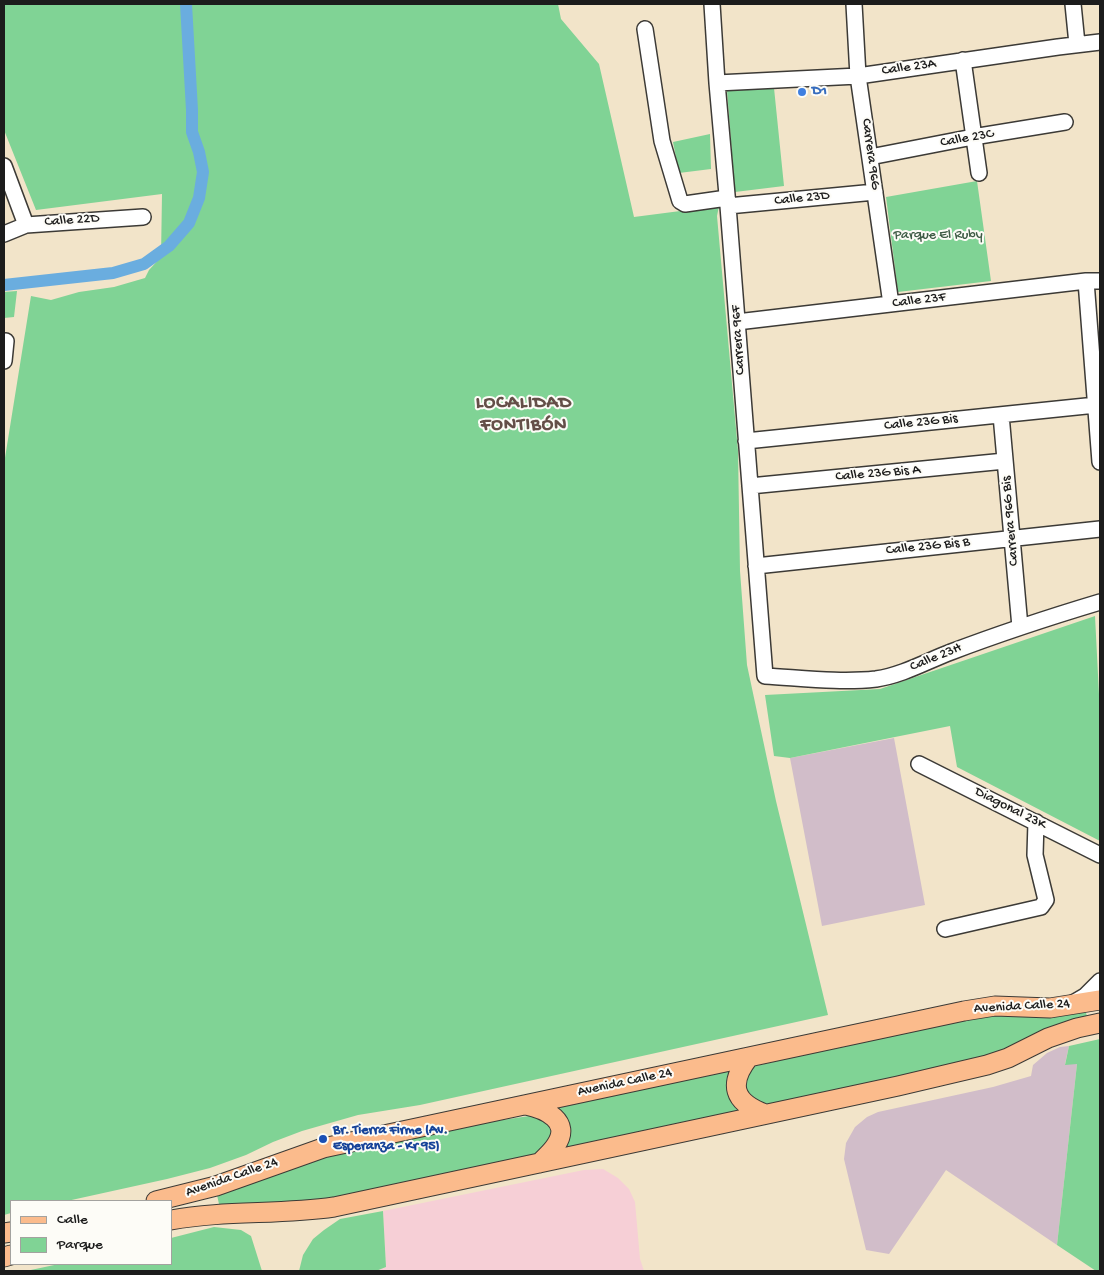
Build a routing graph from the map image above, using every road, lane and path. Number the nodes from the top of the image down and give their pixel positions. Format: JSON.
{"nodes":[{"id":1,"x":712,"y":4,"type":"edge"},
{"id":2,"x":854,"y":4,"type":"edge"},
{"id":3,"x":1073,"y":4,"type":"edge"},
{"id":4,"x":645,"y":29,"type":"dead end"},
{"id":5,"x":1100,"y":42,"type":"edge"},
{"id":6,"x":1077,"y":44,"type":"junction"},
{"id":7,"x":963,"y":60,"type":"junction"},
{"id":8,"x":858,"y":76,"type":"junction"},
{"id":9,"x":717,"y":83,"type":"junction"},
{"id":10,"x":1065,"y":122,"type":"dead end"},
{"id":11,"x":972,"y":137,"type":"junction"},
{"id":12,"x":870,"y":157,"type":"junction"},
{"id":13,"x":4,"y":166,"type":"edge"},
{"id":14,"x":979,"y":173,"type":"dead end"},
{"id":15,"x":875,"y":192,"type":"junction"},
{"id":16,"x":728,"y":202,"type":"junction"},
{"id":17,"x":143,"y":217,"type":"dead end"},
{"id":18,"x":26,"y":224,"type":"junction"},
{"id":19,"x":4,"y":234,"type":"edge"},
{"id":20,"x":1093,"y":281,"type":"edge"},
{"id":21,"x":891,"y":304,"type":"junction"},
{"id":22,"x":737,"y":322,"type":"junction"},
{"id":23,"x":5,"y":342,"type":"edge"},
{"id":24,"x":4,"y":361,"type":"edge"},
{"id":25,"x":1096,"y":405,"type":"junction"},
{"id":26,"x":1001,"y":415,"type":"junction"},
{"id":27,"x":746,"y":441,"type":"junction"},
{"id":28,"x":1005,"y":461,"type":"junction"},
{"id":29,"x":1100,"y":462,"type":"edge"},
{"id":30,"x":750,"y":486,"type":"junction"},
{"id":31,"x":1100,"y":529,"type":"edge"},
{"id":32,"x":1012,"y":538,"type":"junction"},
{"id":33,"x":756,"y":566,"type":"junction"},
{"id":34,"x":1100,"y":602,"type":"edge"},
{"id":35,"x":1020,"y":627,"type":"junction"},
{"id":36,"x":765,"y":676,"type":"joint"},
{"id":37,"x":919,"y":764,"type":"dead end"},
{"id":38,"x":1036,"y":822,"type":"junction"},
{"id":39,"x":1100,"y":855,"type":"edge"},
{"id":40,"x":945,"y":929,"type":"dead end"},
{"id":41,"x":1100,"y":980,"type":"edge"},
{"id":42,"x":1100,"y":1000,"type":"edge"},
{"id":43,"x":1069,"y":1006,"type":"junction"},
{"id":44,"x":1100,"y":1023,"type":"edge"},
{"id":45,"x":749,"y":1057,"type":"junction"},
{"id":46,"x":523,"y":1105,"type":"junction"},
{"id":47,"x":766,"y":1114,"type":"junction"},
{"id":48,"x":540,"y":1162,"type":"junction"},
{"id":49,"x":160,"y":1200,"type":"edge"},
{"id":50,"x":172,"y":1220,"type":"edge"}],
"edges":[{"from":1,"to":9,"type":"street","name":"Carrera 96F"},
{"from":2,"to":8,"type":"street","name":"Carrera 96G"},
{"from":3,"to":6,"type":"street"},
{"from":4,"to":16,"type":"street","name":"Calle 23D"},
{"from":5,"to":6,"type":"street","name":"Calle 23A"},
{"from":6,"to":7,"type":"street","name":"Calle 23A"},
{"from":7,"to":8,"type":"street","name":"Calle 23A"},
{"from":7,"to":11,"type":"street"},
{"from":8,"to":9,"type":"street","name":"Calle 23A"},
{"from":8,"to":12,"type":"street","name":"Carrera 96G"},
{"from":9,"to":16,"type":"street","name":"Carrera 96F"},
{"from":10,"to":11,"type":"street","name":"Calle 23C"},
{"from":11,"to":12,"type":"street","name":"Calle 23C"},
{"from":11,"to":14,"type":"street"},
{"from":12,"to":15,"type":"street","name":"Carrera 96G"},
{"from":13,"to":18,"type":"street"},
{"from":15,"to":16,"type":"street","name":"Calle 23D"},
{"from":15,"to":21,"type":"street","name":"Carrera 96G"},
{"from":16,"to":22,"type":"street","name":"Carrera 96F"},
{"from":17,"to":18,"type":"street","name":"Calle 22D"},
{"from":18,"to":19,"type":"street","name":"Calle 22D"},
{"from":20,"to":21,"type":"street","name":"Calle 23F"},
{"from":20,"to":25,"type":"street"},
{"from":21,"to":22,"type":"street","name":"Calle 23F"},
{"from":22,"to":27,"type":"street","name":"Carrera 96F"},
{"from":23,"to":24,"type":"street"},
{"from":25,"to":26,"type":"street","name":"Calle 23G Bis"},
{"from":25,"to":29,"type":"street"},
{"from":26,"to":27,"type":"street","name":"Calle 23G Bis"},
{"from":26,"to":28,"type":"street","name":"Carrera 96G Bis"},
{"from":27,"to":30,"type":"street","name":"Carrera 96F"},
{"from":28,"to":30,"type":"street","name":"Calle 23G Bis A"},
{"from":28,"to":32,"type":"street","name":"Carrera 96G Bis"},
{"from":30,"to":33,"type":"street","name":"Carrera 96F"},
{"from":31,"to":32,"type":"street","name":"Calle 23G Bis B"},
{"from":32,"to":33,"type":"street","name":"Calle 23G Bis B"},
{"from":32,"to":35,"type":"street","name":"Carrera 96G Bis"},
{"from":33,"to":36,"type":"street","name":"Carrera 96F"},
{"from":34,"to":35,"type":"street","name":"Calle 23H"},
{"from":35,"to":36,"type":"street","name":"Calle 23H"},
{"from":37,"to":38,"type":"street","name":"Diagonal 23K"},
{"from":38,"to":39,"type":"street","name":"Diagonal 23K"},
{"from":38,"to":40,"type":"street"},
{"from":41,"to":43,"type":"street"},
{"from":42,"to":43,"type":"main road","name":"Avenida Calle 24"},
{"from":43,"to":45,"type":"main road","name":"Avenida Calle 24"},
{"from":44,"to":47,"type":"main road","name":"Avenida Calle 24"},
{"from":45,"to":46,"type":"main road","name":"Avenida Calle 24"},
{"from":45,"to":47,"type":"main road"},
{"from":46,"to":48,"type":"main road"},
{"from":46,"to":49,"type":"main road","name":"Avenida Calle 24"},
{"from":47,"to":48,"type":"main road","name":"Avenida Calle 24"},
{"from":48,"to":50,"type":"main road","name":"Avenida Calle 24"}]}
